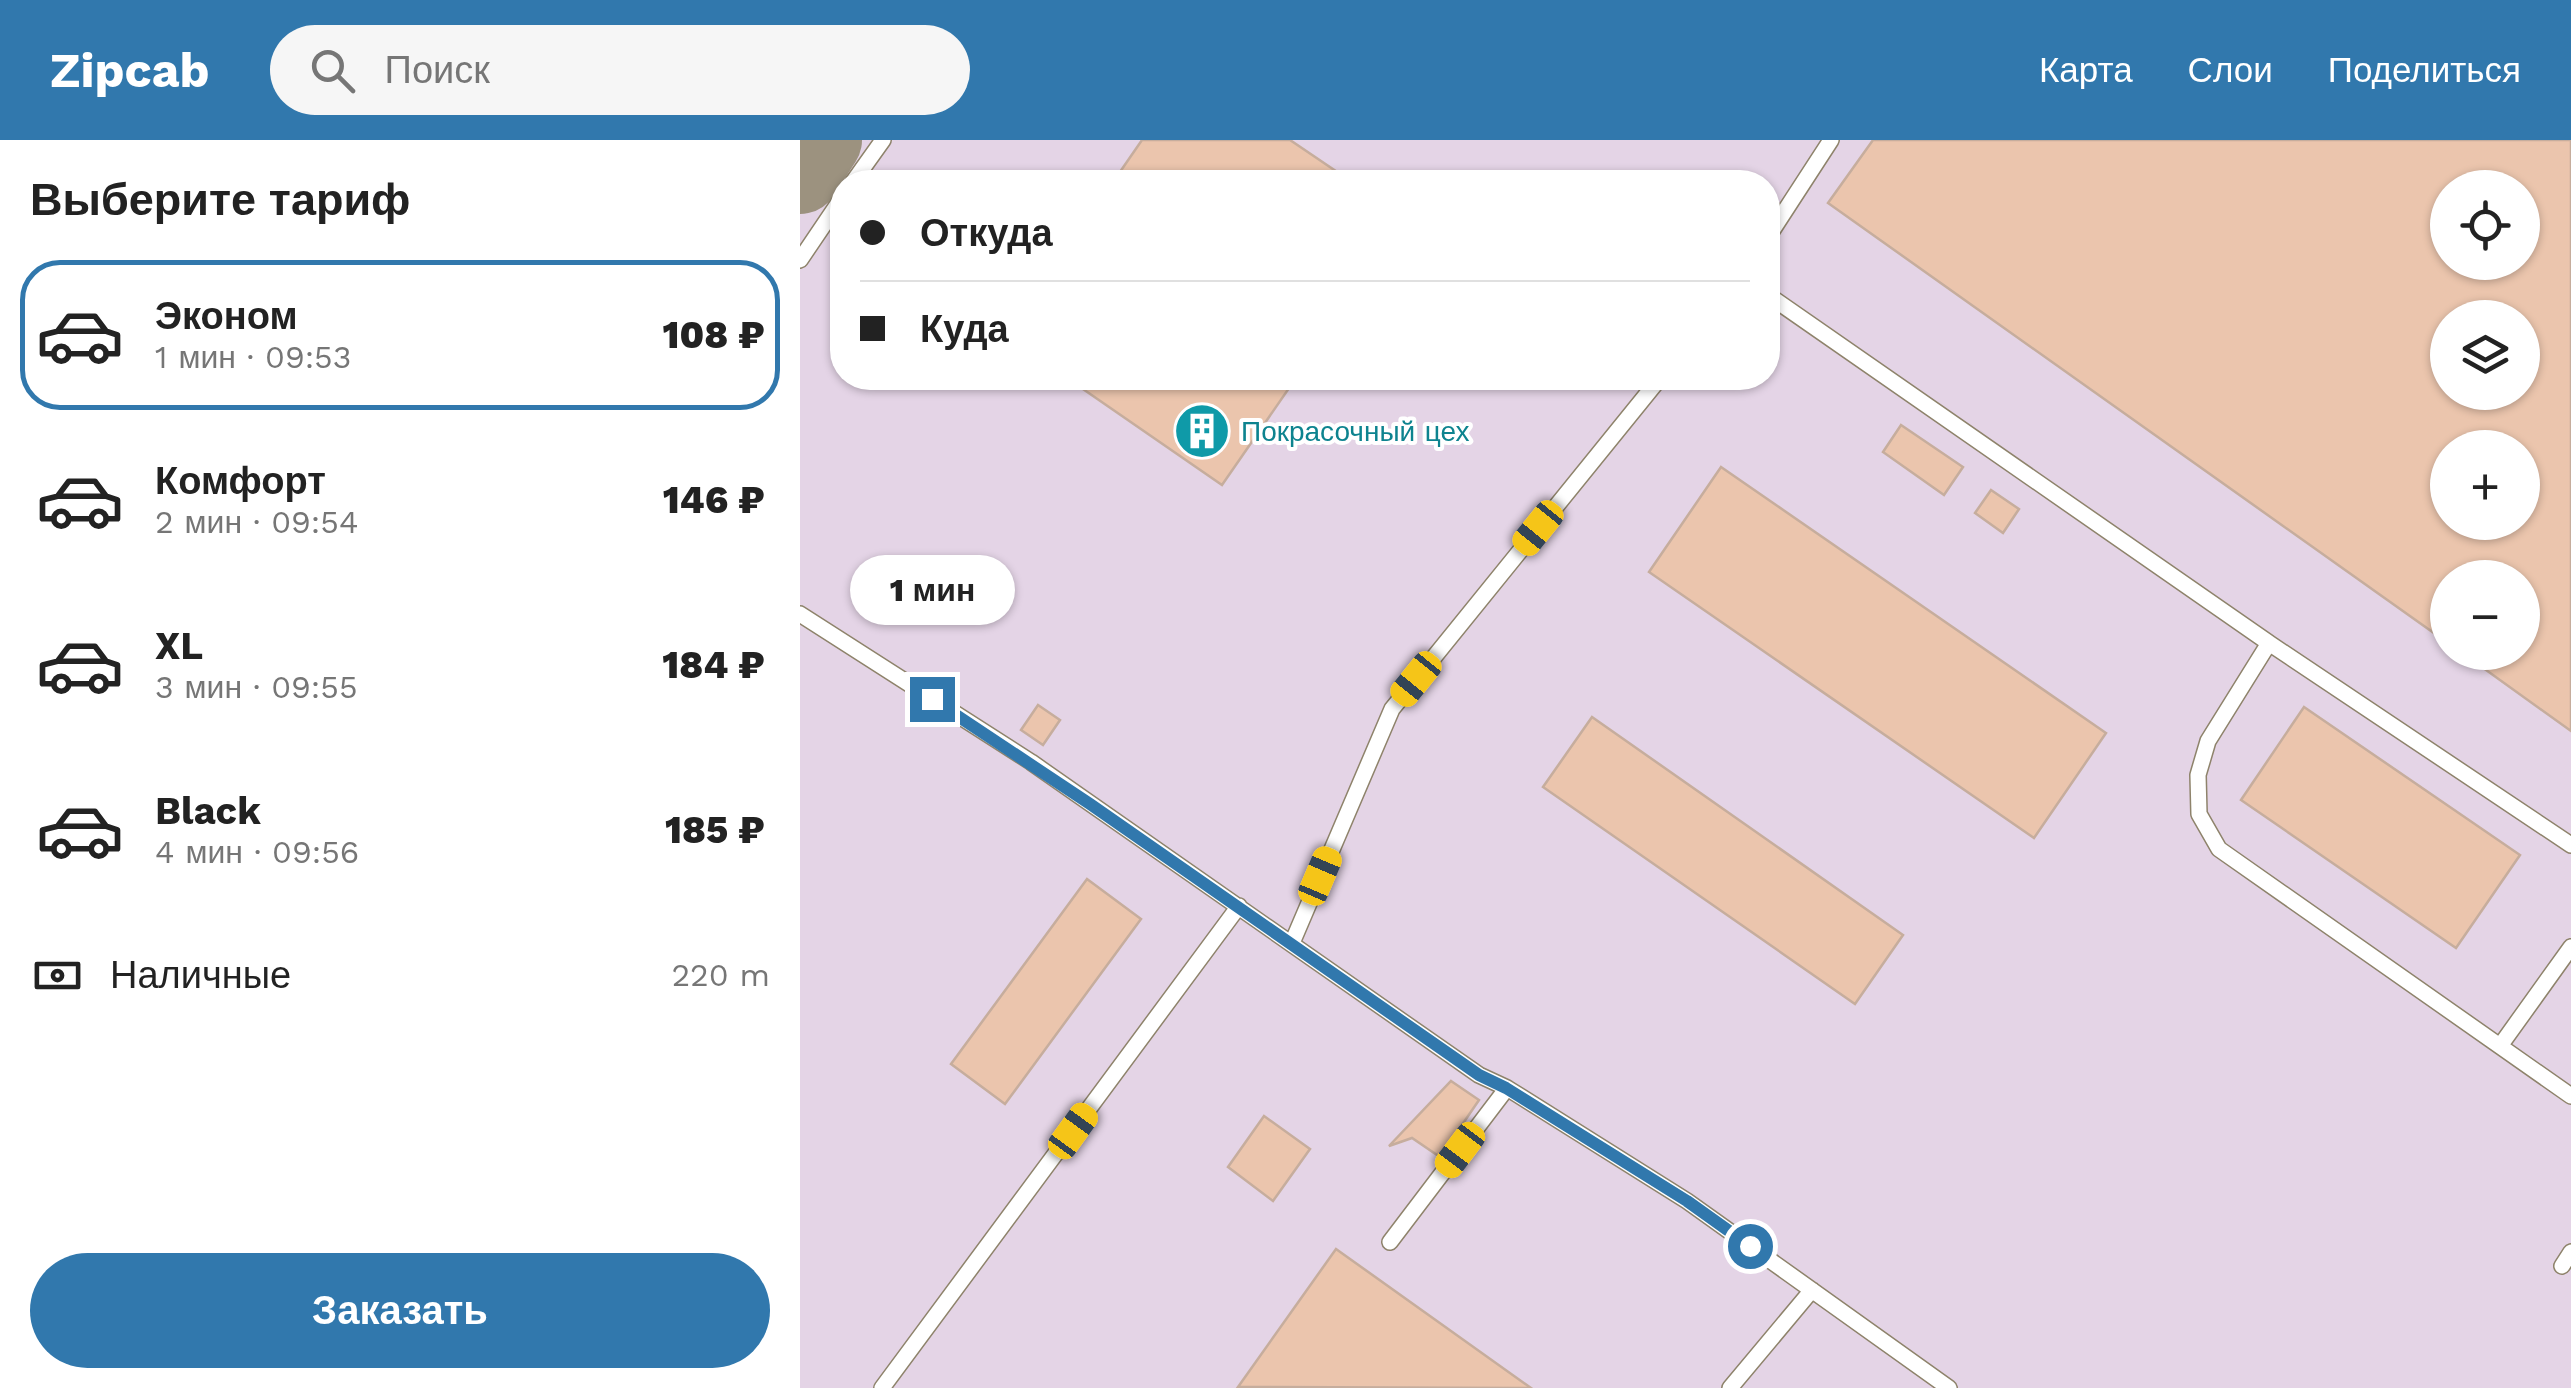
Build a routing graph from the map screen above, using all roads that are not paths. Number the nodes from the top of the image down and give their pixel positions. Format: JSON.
{"nodes":[{"id":1,"x":883,"y":140,"type":"edge"},
{"id":2,"x":1831,"y":140,"type":"edge"},
{"id":3,"x":862,"y":170,"type":"edge"},
{"id":4,"x":830,"y":216,"type":"edge"},
{"id":5,"x":1780,"y":219,"type":"edge"},
{"id":6,"x":800,"y":260,"type":"edge"},
{"id":7,"x":1780,"y":302,"type":"edge"},
{"id":8,"x":1650,"y":390,"type":"edge"},
{"id":9,"x":800,"y":614,"type":"edge"},
{"id":10,"x":2269,"y":642,"type":"junction"},
{"id":11,"x":2571,"y":845,"type":"edge"},
{"id":12,"x":1240,"y":906,"type":"junction"},
{"id":13,"x":1292,"y":943,"type":"junction"},
{"id":14,"x":2571,"y":947,"type":"edge"},
{"id":15,"x":2500,"y":1046,"type":"junction"},
{"id":16,"x":1506,"y":1088,"type":"junction"},
{"id":17,"x":2571,"y":1096,"type":"edge"},
{"id":18,"x":1390,"y":1242,"type":"dead end"},
{"id":19,"x":1812,"y":1290,"type":"junction"},
{"id":20,"x":882,"y":1388,"type":"edge"},
{"id":21,"x":1730,"y":1388,"type":"edge"},
{"id":22,"x":1949,"y":1388,"type":"edge"}],
"edges":[{"from":1,"to":3,"type":"lane"},
{"from":2,"to":5,"type":"lane"},
{"from":4,"to":6,"type":"lane"},
{"from":7,"to":10,"type":"lane"},
{"from":8,"to":13,"type":"lane"},
{"from":9,"to":12,"type":"lane"},
{"from":10,"to":11,"type":"lane"},
{"from":10,"to":15,"type":"lane"},
{"from":12,"to":13,"type":"lane"},
{"from":12,"to":20,"type":"lane"},
{"from":13,"to":16,"type":"lane"},
{"from":14,"to":15,"type":"lane"},
{"from":15,"to":17,"type":"lane"},
{"from":16,"to":18,"type":"lane"},
{"from":16,"to":19,"type":"lane"},
{"from":19,"to":21,"type":"lane"},
{"from":19,"to":22,"type":"lane"}]}
